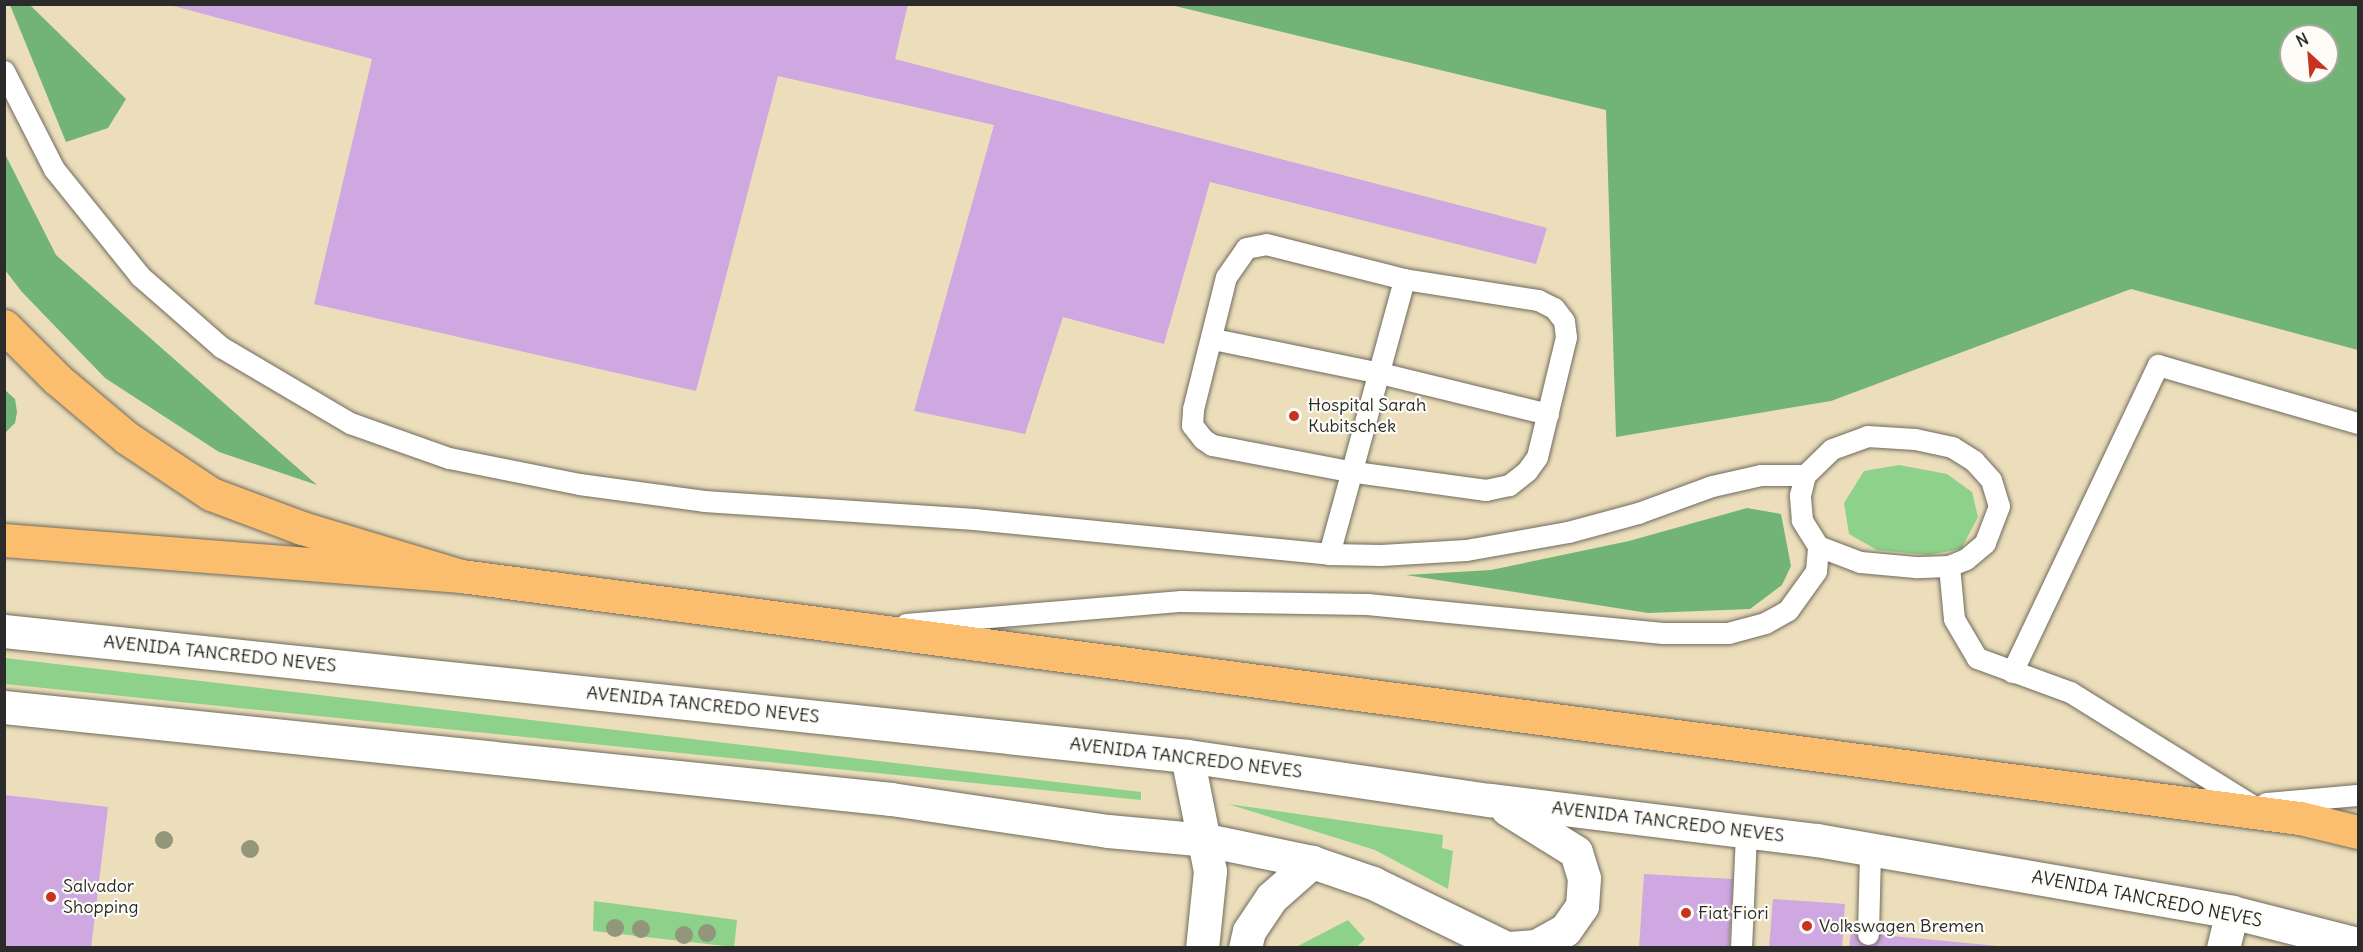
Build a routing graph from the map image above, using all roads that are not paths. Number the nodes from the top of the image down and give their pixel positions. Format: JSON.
{"nodes":[{"id":1,"x":4,"y":71,"type":"edge"},
{"id":2,"x":1404,"y":279,"type":"junction"},
{"id":3,"x":4,"y":326,"type":"edge"},
{"id":4,"x":1213,"y":339,"type":"junction"},
{"id":5,"x":1380,"y":373,"type":"junction"},
{"id":6,"x":1548,"y":414,"type":"junction"},
{"id":7,"x":2358,"y":423,"type":"edge"},
{"id":8,"x":1354,"y":472,"type":"junction"},
{"id":9,"x":1805,"y":475,"type":"junction"},
{"id":10,"x":4,"y":540,"type":"edge"},
{"id":11,"x":1818,"y":546,"type":"junction"},
{"id":12,"x":1329,"y":554,"type":"junction"},
{"id":13,"x":1949,"y":566,"type":"junction"},
{"id":14,"x":461,"y":576,"type":"junction"},
{"id":15,"x":860,"y":628,"type":"junction"},
{"id":16,"x":4,"y":631,"type":"edge"},
{"id":17,"x":2012,"y":672,"type":"junction"},
{"id":18,"x":4,"y":707,"type":"edge"},
{"id":19,"x":1186,"y":756,"type":"junction"},
{"id":20,"x":2358,"y":795,"type":"edge"},
{"id":21,"x":1490,"y":800,"type":"junction"},
{"id":22,"x":2244,"y":808,"type":"junction"},
{"id":23,"x":1746,"y":831,"type":"junction"},
{"id":24,"x":2358,"y":832,"type":"edge"},
{"id":25,"x":1206,"y":840,"type":"junction"},
{"id":26,"x":1870,"y":850,"type":"junction"},
{"id":27,"x":1312,"y":862,"type":"junction"},
{"id":28,"x":2232,"y":912,"type":"junction"},
{"id":29,"x":1869,"y":934,"type":"dead end"},
{"id":30,"x":2358,"y":944,"type":"edge"},
{"id":31,"x":1490,"y":945,"type":"edge"},
{"id":32,"x":1202,"y":948,"type":"edge"},
{"id":33,"x":1245,"y":948,"type":"edge"},
{"id":34,"x":1741,"y":948,"type":"edge"},
{"id":35,"x":2223,"y":948,"type":"edge"}],
"edges":[{"from":1,"to":12,"type":"lane"},
{"from":2,"to":4,"type":"lane"},
{"from":2,"to":5,"type":"lane"},
{"from":2,"to":6,"type":"lane"},
{"from":3,"to":14,"type":"main road"},
{"from":4,"to":5,"type":"lane"},
{"from":4,"to":8,"type":"lane"},
{"from":5,"to":6,"type":"lane"},
{"from":5,"to":8,"type":"lane"},
{"from":6,"to":8,"type":"lane"},
{"from":7,"to":17,"type":"lane"},
{"from":8,"to":12,"type":"lane"},
{"from":9,"to":11,"type":"lane"},
{"from":9,"to":12,"type":"lane"},
{"from":9,"to":13,"type":"lane"},
{"from":10,"to":14,"type":"main road"},
{"from":11,"to":13,"type":"lane"},
{"from":11,"to":15,"type":"lane"},
{"from":13,"to":17,"type":"lane"},
{"from":14,"to":15,"type":"main road"},
{"from":15,"to":22,"type":"main road"},
{"from":16,"to":19,"type":"street","name":"AVENIDA TANCREDO NEVES"},
{"from":17,"to":22,"type":"lane"},
{"from":18,"to":25,"type":"street"},
{"from":19,"to":21,"type":"street","name":"AVENIDA TANCREDO NEVES"},
{"from":19,"to":25,"type":"street"},
{"from":20,"to":22,"type":"lane"},
{"from":21,"to":23,"type":"street","name":"AVENIDA TANCREDO NEVES"},
{"from":21,"to":31,"type":"street"},
{"from":22,"to":24,"type":"main road"},
{"from":23,"to":26,"type":"street","name":"AVENIDA TANCREDO NEVES"},
{"from":23,"to":34,"type":"lane"},
{"from":25,"to":27,"type":"street"},
{"from":25,"to":32,"type":"street"},
{"from":26,"to":28,"type":"street","name":"AVENIDA TANCREDO NEVES"},
{"from":26,"to":29,"type":"lane"},
{"from":27,"to":31,"type":"street"},
{"from":27,"to":33,"type":"street"},
{"from":28,"to":30,"type":"street","name":"AVENIDA TANCREDO NEVES"},
{"from":28,"to":35,"type":"street"}]}
